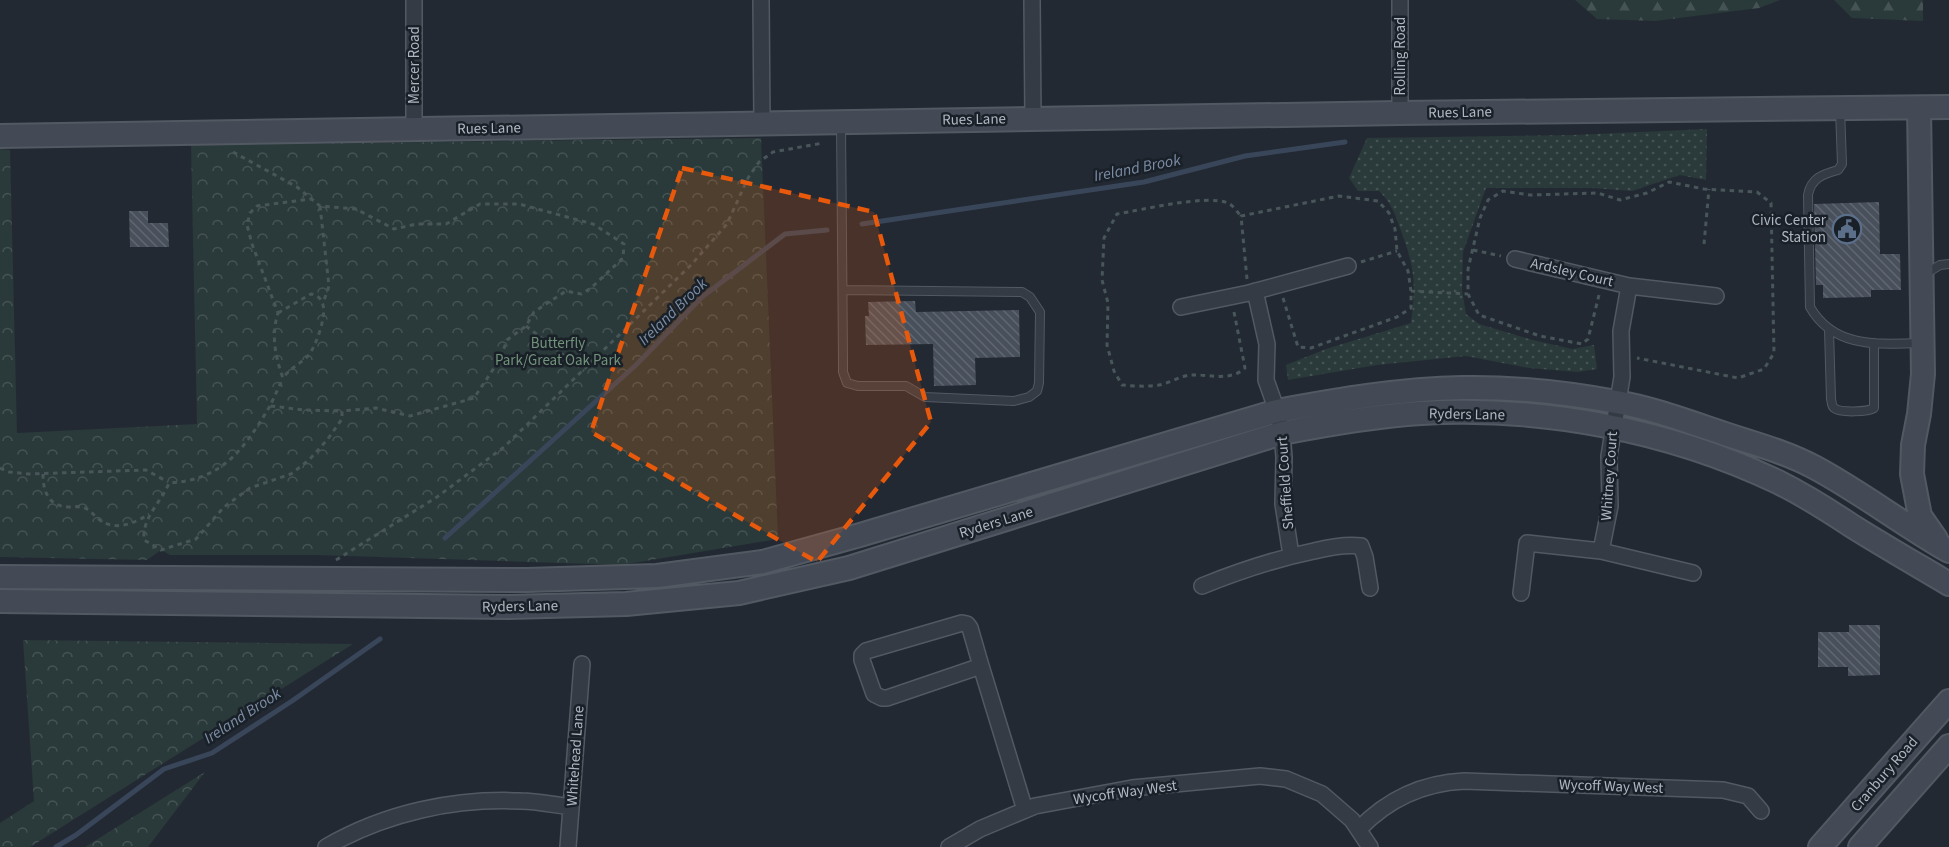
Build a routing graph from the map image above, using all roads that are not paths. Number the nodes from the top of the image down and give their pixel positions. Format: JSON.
{"nodes":[{"id":1,"x":414,"y":0,"type":"edge"},
{"id":2,"x":762,"y":0,"type":"edge"},
{"id":3,"x":1032,"y":0,"type":"edge"},
{"id":4,"x":1400,"y":0,"type":"edge"},
{"id":5,"x":1949,"y":107,"type":"edge"},
{"id":6,"x":1840,"y":108,"type":"junction"},
{"id":7,"x":1918,"y":108,"type":"junction"},
{"id":8,"x":1400,"y":113,"type":"junction"},
{"id":9,"x":1033,"y":118,"type":"junction"},
{"id":10,"x":841,"y":122,"type":"junction"},
{"id":11,"x":762,"y":123,"type":"junction"},
{"id":12,"x":414,"y":129,"type":"junction"},
{"id":13,"x":0,"y":135,"type":"edge"},
{"id":14,"x":1515,"y":260,"type":"road end"},
{"id":15,"x":1949,"y":264,"type":"edge"},
{"id":16,"x":1348,"y":266,"type":"road end"},
{"id":17,"x":1921,"y":276,"type":"junction"},
{"id":18,"x":1629,"y":286,"type":"junction"},
{"id":19,"x":844,"y":290,"type":"junction"},
{"id":20,"x":1252,"y":292,"type":"junction"},
{"id":21,"x":1716,"y":296,"type":"dead end"},
{"id":22,"x":1181,"y":307,"type":"dead end"},
{"id":23,"x":1829,"y":330,"type":"junction"},
{"id":24,"x":1874,"y":343,"type":"junction"},
{"id":25,"x":1922,"y":343,"type":"junction"},
{"id":26,"x":1617,"y":402,"type":"junction"},
{"id":27,"x":1280,"y":422,"type":"junction"},
{"id":28,"x":1613,"y":426,"type":"junction"},
{"id":29,"x":1946,"y":549,"type":"edge"},
{"id":30,"x":1601,"y":551,"type":"junction"},
{"id":31,"x":1291,"y":555,"type":"junction"},
{"id":32,"x":1693,"y":573,"type":"dead end"},
{"id":33,"x":0,"y":577,"type":"edge"},
{"id":34,"x":1949,"y":584,"type":"edge"},
{"id":35,"x":1202,"y":586,"type":"dead end"},
{"id":36,"x":1370,"y":588,"type":"dead end"},
{"id":37,"x":1521,"y":593,"type":"dead end"},
{"id":38,"x":0,"y":601,"type":"edge"},
{"id":39,"x":582,"y":664,"type":"dead end"},
{"id":40,"x":981,"y":666,"type":"junction"},
{"id":41,"x":1949,"y":700,"type":"edge"},
{"id":42,"x":1949,"y":746,"type":"edge"},
{"id":43,"x":571,"y":807,"type":"junction"},
{"id":44,"x":1025,"y":810,"type":"junction"},
{"id":45,"x":1761,"y":811,"type":"dead end"},
{"id":46,"x":1359,"y":829,"type":"junction"},
{"id":47,"x":326,"y":847,"type":"edge"},
{"id":48,"x":568,"y":847,"type":"edge"},
{"id":49,"x":949,"y":847,"type":"edge"},
{"id":50,"x":1370,"y":847,"type":"edge"},
{"id":51,"x":1820,"y":847,"type":"edge"},
{"id":52,"x":1860,"y":847,"type":"edge"}],
"edges":[{"from":1,"to":12,"type":"street","name":"Mercer Road"},
{"from":2,"to":11,"type":"street"},
{"from":3,"to":9,"type":"street"},
{"from":4,"to":8,"type":"street","name":"Rolling Road"},
{"from":5,"to":7,"type":"main road","name":"Rues Lane"},
{"from":6,"to":7,"type":"main road","name":"Rues Lane"},
{"from":6,"to":8,"type":"main road","name":"Rues Lane"},
{"from":6,"to":23,"type":"lane"},
{"from":7,"to":17,"type":"main road"},
{"from":8,"to":9,"type":"main road","name":"Rues Lane"},
{"from":9,"to":10,"type":"main road","name":"Rues Lane"},
{"from":10,"to":11,"type":"main road","name":"Rues Lane"},
{"from":10,"to":19,"type":"lane"},
{"from":11,"to":12,"type":"main road","name":"Rues Lane"},
{"from":12,"to":13,"type":"main road","name":"Rues Lane"},
{"from":14,"to":18,"type":"street","name":"Ardsley Court"},
{"from":15,"to":17,"type":"lane"},
{"from":16,"to":20,"type":"street"},
{"from":17,"to":25,"type":"main road"},
{"from":18,"to":21,"type":"street","name":"Ardsley Court"},
{"from":18,"to":26,"type":"street","name":"Ardsley Court"},
{"from":19,"to":19,"type":"lane"},
{"from":20,"to":22,"type":"street"},
{"from":20,"to":27,"type":"street","name":"Sheffield Court"},
{"from":23,"to":24,"type":"lane"},
{"from":23,"to":24,"type":"lane"},
{"from":24,"to":25,"type":"lane"},
{"from":25,"to":29,"type":"main road"},
{"from":26,"to":27,"type":"main road","name":"Ryders Lane"},
{"from":26,"to":28,"type":"street","name":"Whitney Court"},
{"from":26,"to":29,"type":"main road","name":"Ryders Lane"},
{"from":27,"to":28,"type":"main road","name":"Ryders Lane"},
{"from":27,"to":31,"type":"street","name":"Sheffield Court"},
{"from":27,"to":33,"type":"main road","name":"Ryders Lane"},
{"from":27,"to":38,"type":"main road","name":"Ryders Lane"},
{"from":28,"to":30,"type":"street","name":"Whitney Court"},
{"from":28,"to":34,"type":"main road","name":"Ryders Lane"},
{"from":30,"to":32,"type":"street"},
{"from":30,"to":37,"type":"street"},
{"from":31,"to":35,"type":"street"},
{"from":31,"to":36,"type":"street"},
{"from":39,"to":43,"type":"street","name":"Whitehead Lane"},
{"from":40,"to":40,"type":"street"},
{"from":40,"to":44,"type":"street"},
{"from":41,"to":51,"type":"main road","name":"Cranbury Road"},
{"from":42,"to":52,"type":"main road","name":"Cranbury Road"},
{"from":43,"to":47,"type":"street"},
{"from":43,"to":48,"type":"street","name":"Whitehead Lane"},
{"from":44,"to":46,"type":"street","name":"Wycoff Way West"},
{"from":44,"to":49,"type":"street","name":"Wycoff Way West"},
{"from":45,"to":46,"type":"street","name":"Wycoff Way West"},
{"from":46,"to":50,"type":"street","name":"Wycoff Way West"}]}
